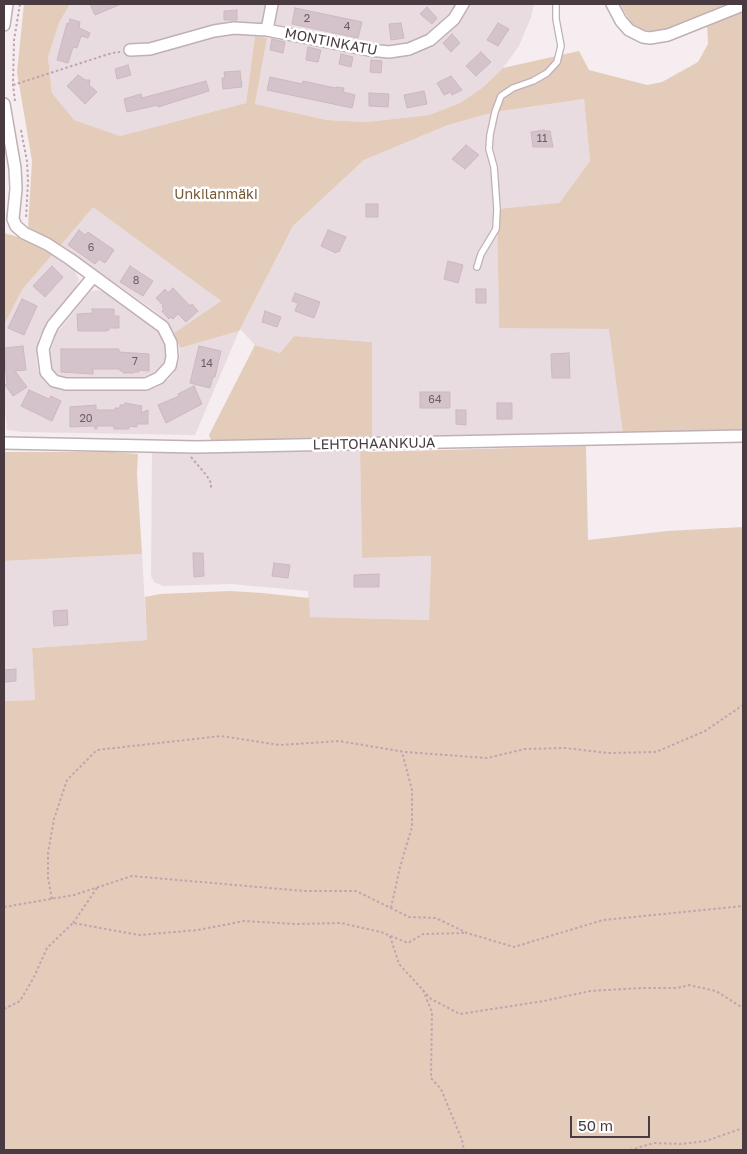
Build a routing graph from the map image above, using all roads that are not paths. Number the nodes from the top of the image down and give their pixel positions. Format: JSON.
{"nodes":[{"id":1,"x":7,"y":4,"type":"edge"},
{"id":2,"x":272,"y":4,"type":"edge"},
{"id":3,"x":464,"y":4,"type":"edge"},
{"id":4,"x":556,"y":4,"type":"edge"},
{"id":5,"x":612,"y":4,"type":"edge"},
{"id":6,"x":743,"y":5,"type":"edge"},
{"id":7,"x":4,"y":25,"type":"edge"},
{"id":8,"x":267,"y":30,"type":"junction"},
{"id":9,"x":130,"y":50,"type":"road end"},
{"id":10,"x":10,"y":103,"type":"edge"},
{"id":11,"x":476,"y":266,"type":"dead end"},
{"id":12,"x":94,"y":277,"type":"junction"},
{"id":13,"x":743,"y":436,"type":"edge"},
{"id":14,"x":4,"y":443,"type":"edge"}],
"edges":[{"from":1,"to":7,"type":"street"},
{"from":2,"to":8,"type":"street","name":"MONTINKATU"},
{"from":3,"to":8,"type":"street","name":"MONTINKATU"},
{"from":4,"to":11,"type":"lane"},
{"from":5,"to":6,"type":"street"},
{"from":8,"to":9,"type":"street"},
{"from":10,"to":12,"type":"street"},
{"from":12,"to":12,"type":"street"},
{"from":13,"to":14,"type":"street","name":"LEHTOHAANKUJA"}]}
